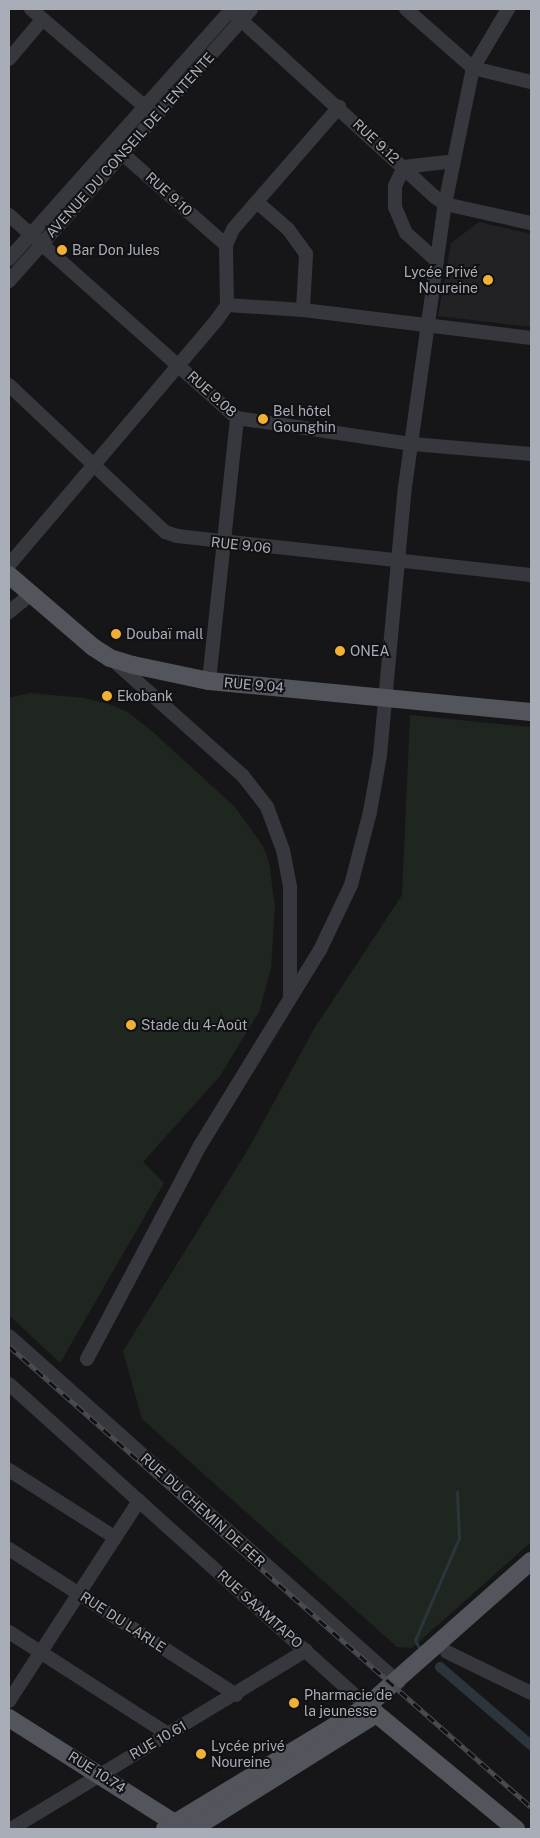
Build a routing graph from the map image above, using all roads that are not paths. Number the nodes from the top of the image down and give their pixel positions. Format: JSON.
{"nodes":[{"id":1,"x":31,"y":9,"type":"edge"},
{"id":2,"x":251,"y":9,"type":"edge"},
{"id":3,"x":406,"y":9,"type":"edge"},
{"id":4,"x":508,"y":9,"type":"edge"},
{"id":5,"x":233,"y":12,"type":"edge"},
{"id":6,"x":42,"y":20,"type":"junction"},
{"id":7,"x":9,"y":59,"type":"edge"},
{"id":8,"x":473,"y":68,"type":"junction"},
{"id":9,"x":531,"y":82,"type":"edge"},
{"id":10,"x":339,"y":107,"type":"junction"},
{"id":11,"x":150,"y":112,"type":"junction"},
{"id":12,"x":117,"y":148,"type":"junction"},
{"id":13,"x":454,"y":161,"type":"junction"},
{"id":14,"x":404,"y":167,"type":"junction"},
{"id":15,"x":257,"y":202,"type":"junction"},
{"id":16,"x":445,"y":204,"type":"junction"},
{"id":17,"x":9,"y":215,"type":"edge"},
{"id":18,"x":531,"y":223,"type":"edge"},
{"id":19,"x":36,"y":239,"type":"junction"},
{"id":20,"x":226,"y":245,"type":"junction"},
{"id":21,"x":9,"y":259,"type":"edge"},
{"id":22,"x":437,"y":261,"type":"junction"},
{"id":23,"x":9,"y":281,"type":"edge"},
{"id":24,"x":227,"y":305,"type":"junction"},
{"id":25,"x":303,"y":310,"type":"junction"},
{"id":26,"x":427,"y":327,"type":"junction"},
{"id":27,"x":531,"y":338,"type":"edge"},
{"id":28,"x":180,"y":365,"type":"junction"},
{"id":29,"x":9,"y":385,"type":"edge"},
{"id":30,"x":237,"y":418,"type":"junction"},
{"id":31,"x":412,"y":444,"type":"junction"},
{"id":32,"x":531,"y":454,"type":"edge"},
{"id":33,"x":95,"y":465,"type":"junction"},
{"id":34,"x":226,"y":544,"type":"junction"},
{"id":35,"x":398,"y":560,"type":"junction"},
{"id":36,"x":9,"y":565,"type":"edge"},
{"id":37,"x":9,"y":575,"type":"edge"},
{"id":38,"x":531,"y":575,"type":"edge"},
{"id":39,"x":30,"y":595,"type":"junction"},
{"id":40,"x":9,"y":612,"type":"edge"},
{"id":41,"x":110,"y":658,"type":"junction"},
{"id":42,"x":209,"y":680,"type":"junction"},
{"id":43,"x":386,"y":696,"type":"junction"},
{"id":44,"x":531,"y":712,"type":"edge"},
{"id":45,"x":290,"y":998,"type":"junction"},
{"id":46,"x":9,"y":1336,"type":"edge"},
{"id":47,"x":87,"y":1358,"type":"dead end"},
{"id":48,"x":9,"y":1384,"type":"edge"},
{"id":49,"x":9,"y":1470,"type":"edge"},
{"id":50,"x":139,"y":1501,"type":"junction"},
{"id":51,"x":114,"y":1537,"type":"junction"},
{"id":52,"x":9,"y":1549,"type":"edge"},
{"id":53,"x":531,"y":1561,"type":"edge"},
{"id":54,"x":531,"y":1576,"type":"edge"},
{"id":55,"x":78,"y":1594,"type":"junction"},
{"id":56,"x":9,"y":1632,"type":"edge"},
{"id":57,"x":306,"y":1650,"type":"junction"},
{"id":58,"x":39,"y":1652,"type":"junction"},
{"id":59,"x":447,"y":1652,"type":"junction"},
{"id":60,"x":398,"y":1682,"type":"junction"},
{"id":61,"x":531,"y":1693,"type":"edge"},
{"id":62,"x":236,"y":1695,"type":"junction"},
{"id":63,"x":9,"y":1701,"type":"edge"},
{"id":64,"x":372,"y":1710,"type":"junction"},
{"id":65,"x":9,"y":1718,"type":"edge"},
{"id":66,"x":168,"y":1734,"type":"junction"},
{"id":67,"x":101,"y":1774,"type":"junction"},
{"id":68,"x":11,"y":1826,"type":"edge"},
{"id":69,"x":175,"y":1827,"type":"edge"},
{"id":70,"x":193,"y":1829,"type":"edge"},
{"id":71,"x":516,"y":1829,"type":"edge"}],
"edges":[{"from":1,"to":6,"type":"street"},
{"from":2,"to":5,"type":"street","name":"AVENUE DU CONSEIL DE L'ENTENTE"},
{"from":3,"to":8,"type":"street"},
{"from":4,"to":8,"type":"street"},
{"from":5,"to":10,"type":"street","name":"RUE 9.12"},
{"from":5,"to":11,"type":"street","name":"AVENUE DU CONSEIL DE L'ENTENTE"},
{"from":6,"to":7,"type":"street"},
{"from":6,"to":11,"type":"street"},
{"from":8,"to":9,"type":"street"},
{"from":8,"to":13,"type":"street"},
{"from":10,"to":14,"type":"street","name":"RUE 9.12"},
{"from":10,"to":15,"type":"street"},
{"from":11,"to":12,"type":"street","name":"AVENUE DU CONSEIL DE L'ENTENTE"},
{"from":12,"to":19,"type":"street","name":"AVENUE DU CONSEIL DE L'ENTENTE"},
{"from":12,"to":20,"type":"street","name":"RUE 9.10"},
{"from":13,"to":14,"type":"street"},
{"from":13,"to":16,"type":"street"},
{"from":14,"to":16,"type":"street","name":"RUE 9.12"},
{"from":14,"to":22,"type":"street"},
{"from":15,"to":20,"type":"street"},
{"from":15,"to":25,"type":"street"},
{"from":16,"to":18,"type":"street","name":"RUE 9.12"},
{"from":16,"to":22,"type":"street"},
{"from":17,"to":19,"type":"street","name":"RUE 9.08"},
{"from":19,"to":21,"type":"street","name":"AVENUE DU CONSEIL DE L'ENTENTE"},
{"from":19,"to":23,"type":"street","name":"AVENUE DU CONSEIL DE L'ENTENTE"},
{"from":19,"to":28,"type":"street","name":"RUE 9.08"},
{"from":20,"to":24,"type":"street"},
{"from":22,"to":26,"type":"street"},
{"from":24,"to":25,"type":"street"},
{"from":24,"to":28,"type":"street"},
{"from":25,"to":26,"type":"street"},
{"from":26,"to":27,"type":"street"},
{"from":26,"to":31,"type":"street"},
{"from":28,"to":30,"type":"street","name":"RUE 9.08"},
{"from":28,"to":33,"type":"street"},
{"from":29,"to":33,"type":"street","name":"RUE 9.06"},
{"from":30,"to":31,"type":"street","name":"RUE 9.08"},
{"from":30,"to":34,"type":"street"},
{"from":31,"to":32,"type":"street","name":"RUE 9.08"},
{"from":31,"to":35,"type":"street"},
{"from":33,"to":34,"type":"street","name":"RUE 9.06"},
{"from":33,"to":36,"type":"street"},
{"from":34,"to":35,"type":"street","name":"RUE 9.06"},
{"from":34,"to":42,"type":"street"},
{"from":35,"to":38,"type":"street","name":"RUE 9.06"},
{"from":35,"to":43,"type":"street"},
{"from":37,"to":39,"type":"main road","name":"RUE 9.04"},
{"from":39,"to":40,"type":"street"},
{"from":39,"to":41,"type":"main road","name":"RUE 9.04"},
{"from":41,"to":42,"type":"main road","name":"RUE 9.04"},
{"from":41,"to":45,"type":"street"},
{"from":42,"to":43,"type":"main road","name":"RUE 9.04"},
{"from":43,"to":44,"type":"main road","name":"RUE 9.04"},
{"from":43,"to":45,"type":"street"},
{"from":45,"to":47,"type":"street"},
{"from":46,"to":60,"type":"street","name":"RUE DU CHEMIN DE FER"},
{"from":48,"to":50,"type":"street","name":"RUE SAAMTAPO"},
{"from":49,"to":51,"type":"street"},
{"from":50,"to":51,"type":"street"},
{"from":50,"to":57,"type":"street","name":"RUE SAAMTAPO"},
{"from":51,"to":55,"type":"street"},
{"from":52,"to":55,"type":"street","name":"RUE DU LARLE"},
{"from":53,"to":60,"type":"main road"},
{"from":54,"to":59,"type":"main road"},
{"from":55,"to":58,"type":"street"},
{"from":55,"to":62,"type":"street","name":"RUE DU LARLE"},
{"from":56,"to":58,"type":"street"},
{"from":57,"to":62,"type":"street","name":"RUE 10.61"},
{"from":57,"to":64,"type":"street","name":"RUE SAAMTAPO"},
{"from":58,"to":63,"type":"street"},
{"from":58,"to":66,"type":"street"},
{"from":59,"to":61,"type":"street"},
{"from":59,"to":64,"type":"main road"},
{"from":60,"to":64,"type":"main road"},
{"from":62,"to":66,"type":"street","name":"RUE 10.61"},
{"from":64,"to":69,"type":"main road"},
{"from":64,"to":70,"type":"main road"},
{"from":64,"to":71,"type":"main road","name":"RUE SAAMTAPO"},
{"from":65,"to":67,"type":"main road","name":"RUE 10.74"},
{"from":66,"to":67,"type":"street","name":"RUE 10.61"},
{"from":67,"to":68,"type":"street","name":"RUE 10.61"},
{"from":67,"to":69,"type":"main road","name":"RUE 10.74"}]}
